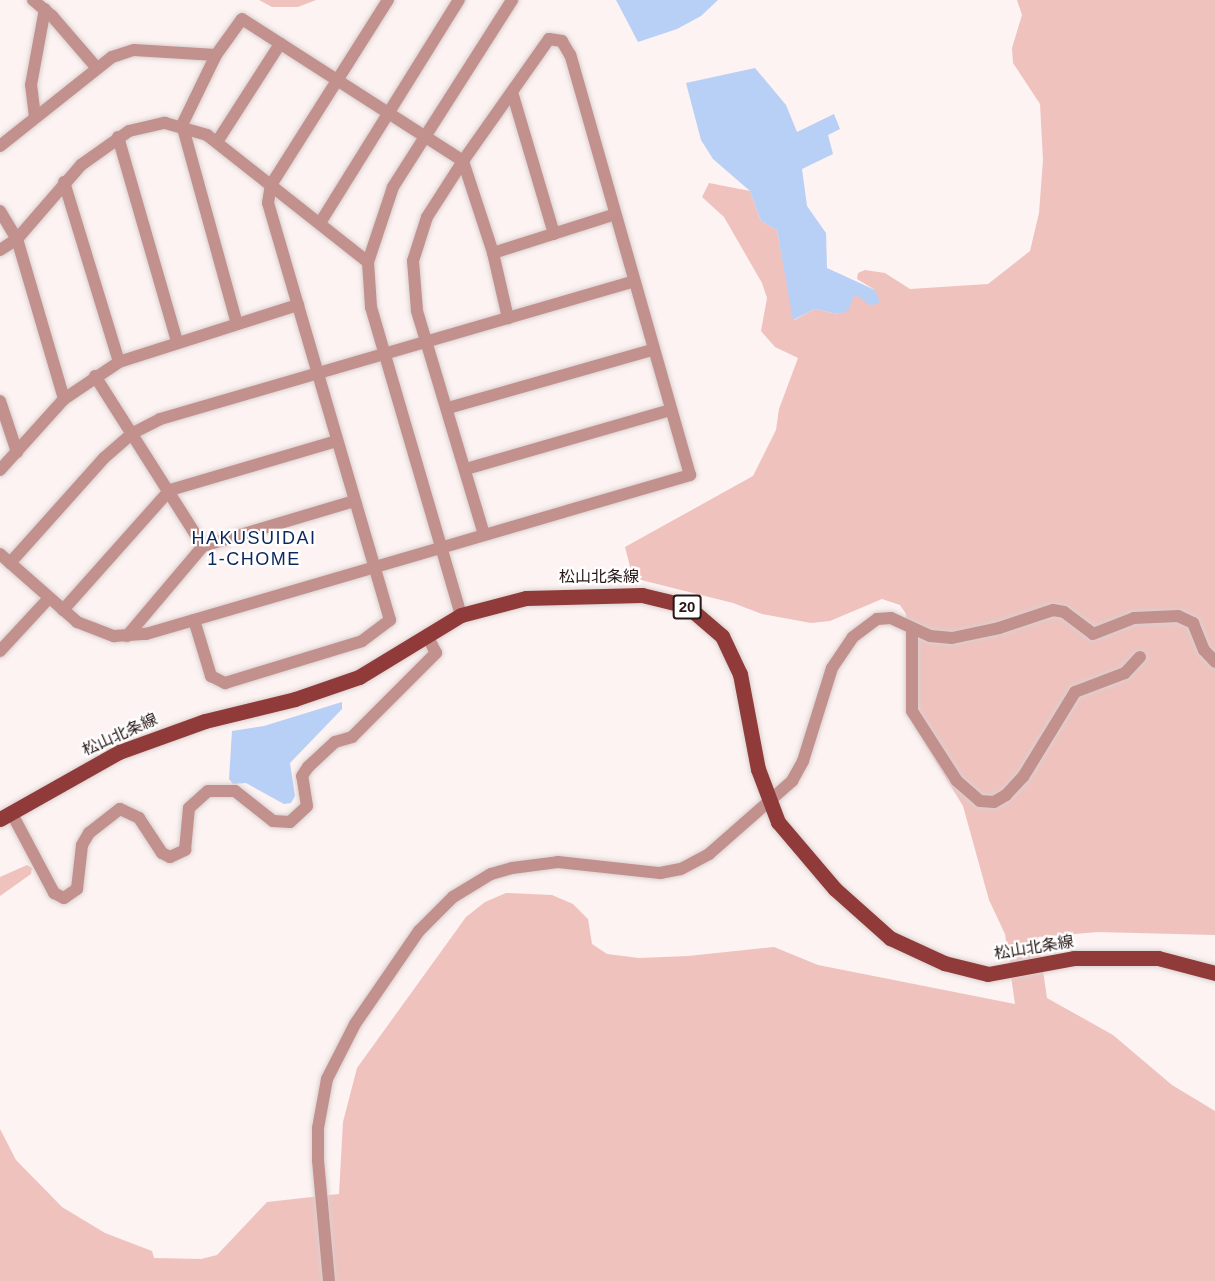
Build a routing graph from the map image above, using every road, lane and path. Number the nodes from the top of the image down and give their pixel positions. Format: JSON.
{"nodes":[{"id":1,"x":33,"y":0,"type":"edge"},
{"id":2,"x":388,"y":0,"type":"edge"},
{"id":3,"x":459,"y":0,"type":"edge"},
{"id":4,"x":512,"y":0,"type":"edge"},
{"id":5,"x":45,"y":9,"type":"junction"},
{"id":6,"x":280,"y":44,"type":"junction"},
{"id":7,"x":216,"y":55,"type":"junction"},
{"id":8,"x":96,"y":67,"type":"junction"},
{"id":9,"x":340,"y":79,"type":"junction"},
{"id":10,"x":512,"y":92,"type":"junction"},
{"id":11,"x":390,"y":113,"type":"junction"},
{"id":12,"x":35,"y":117,"type":"junction"},
{"id":13,"x":182,"y":125,"type":"junction"},
{"id":14,"x":118,"y":137,"type":"junction"},
{"id":15,"x":426,"y":137,"type":"junction"},
{"id":16,"x":217,"y":142,"type":"junction"},
{"id":17,"x":0,"y":146,"type":"edge"},
{"id":18,"x":463,"y":161,"type":"junction"},
{"id":19,"x":64,"y":182,"type":"junction"},
{"id":20,"x":271,"y":185,"type":"junction"},
{"id":21,"x":0,"y":211,"type":"edge"},
{"id":22,"x":613,"y":215,"type":"junction"},
{"id":23,"x":320,"y":223,"type":"junction"},
{"id":24,"x":554,"y":234,"type":"junction"},
{"id":25,"x":17,"y":239,"type":"junction"},
{"id":26,"x":0,"y":250,"type":"edge"},
{"id":27,"x":493,"y":253,"type":"junction"},
{"id":28,"x":368,"y":262,"type":"junction"},
{"id":29,"x":634,"y":281,"type":"junction"},
{"id":30,"x":298,"y":305,"type":"junction"},
{"id":31,"x":508,"y":318,"type":"junction"},
{"id":32,"x":237,"y":324,"type":"junction"},
{"id":33,"x":177,"y":341,"type":"junction"},
{"id":34,"x":426,"y":344,"type":"junction"},
{"id":35,"x":652,"y":350,"type":"junction"},
{"id":36,"x":384,"y":355,"type":"junction"},
{"id":37,"x":119,"y":362,"type":"junction"},
{"id":38,"x":317,"y":374,"type":"junction"},
{"id":39,"x":95,"y":376,"type":"junction"},
{"id":40,"x":64,"y":399,"type":"junction"},
{"id":41,"x":0,"y":401,"type":"edge"},
{"id":42,"x":448,"y":408,"type":"junction"},
{"id":43,"x":670,"y":410,"type":"junction"},
{"id":44,"x":133,"y":432,"type":"junction"},
{"id":45,"x":337,"y":441,"type":"junction"},
{"id":46,"x":17,"y":452,"type":"junction"},
{"id":47,"x":466,"y":469,"type":"junction"},
{"id":48,"x":0,"y":470,"type":"edge"},
{"id":49,"x":170,"y":490,"type":"junction"},
{"id":50,"x":354,"y":501,"type":"junction"},
{"id":51,"x":484,"y":534,"type":"junction"},
{"id":52,"x":203,"y":546,"type":"junction"},
{"id":53,"x":441,"y":546,"type":"junction"},
{"id":54,"x":0,"y":554,"type":"edge"},
{"id":55,"x":10,"y":563,"type":"junction"},
{"id":56,"x":374,"y":566,"type":"junction"},
{"id":57,"x":49,"y":598,"type":"junction"},
{"id":58,"x":63,"y":610,"type":"junction"},
{"id":59,"x":461,"y":615,"type":"junction"},
{"id":60,"x":194,"y":620,"type":"junction"},
{"id":61,"x":912,"y":629,"type":"junction"},
{"id":62,"x":427,"y":635,"type":"junction"},
{"id":63,"x":127,"y":636,"type":"junction"},
{"id":64,"x":2,"y":646,"type":"edge"},
{"id":65,"x":1140,"y":657,"type":"dead end"},
{"id":66,"x":1215,"y":662,"type":"edge"},
{"id":67,"x":767,"y":802,"type":"junction"},
{"id":68,"x":5,"y":815,"type":"edge"},
{"id":69,"x":1215,"y":973,"type":"edge"},
{"id":70,"x":328,"y":1281,"type":"edge"}],
"edges":[{"from":1,"to":5,"type":"street"},
{"from":2,"to":9,"type":"street"},
{"from":3,"to":11,"type":"street"},
{"from":4,"to":15,"type":"street"},
{"from":5,"to":8,"type":"street"},
{"from":5,"to":12,"type":"street"},
{"from":6,"to":7,"type":"street"},
{"from":6,"to":9,"type":"street"},
{"from":6,"to":16,"type":"street"},
{"from":7,"to":8,"type":"street"},
{"from":7,"to":13,"type":"street"},
{"from":8,"to":12,"type":"street"},
{"from":9,"to":11,"type":"street"},
{"from":9,"to":20,"type":"street"},
{"from":10,"to":18,"type":"street"},
{"from":10,"to":22,"type":"street"},
{"from":10,"to":24,"type":"street"},
{"from":11,"to":15,"type":"street"},
{"from":11,"to":23,"type":"street"},
{"from":12,"to":17,"type":"street"},
{"from":13,"to":14,"type":"street"},
{"from":13,"to":16,"type":"street"},
{"from":13,"to":32,"type":"street"},
{"from":14,"to":19,"type":"street"},
{"from":14,"to":33,"type":"street"},
{"from":15,"to":18,"type":"street"},
{"from":15,"to":28,"type":"street"},
{"from":16,"to":20,"type":"street"},
{"from":18,"to":27,"type":"street"},
{"from":18,"to":34,"type":"street"},
{"from":19,"to":25,"type":"street"},
{"from":19,"to":37,"type":"street"},
{"from":20,"to":23,"type":"street"},
{"from":20,"to":30,"type":"street"},
{"from":21,"to":25,"type":"street"},
{"from":22,"to":24,"type":"street"},
{"from":22,"to":29,"type":"street"},
{"from":23,"to":28,"type":"street"},
{"from":24,"to":27,"type":"street"},
{"from":25,"to":26,"type":"street"},
{"from":25,"to":40,"type":"street"},
{"from":27,"to":31,"type":"street"},
{"from":28,"to":36,"type":"street"},
{"from":29,"to":31,"type":"street"},
{"from":29,"to":35,"type":"street"},
{"from":30,"to":32,"type":"street"},
{"from":30,"to":38,"type":"street"},
{"from":31,"to":34,"type":"street"},
{"from":32,"to":33,"type":"street"},
{"from":33,"to":37,"type":"street"},
{"from":34,"to":36,"type":"street"},
{"from":34,"to":42,"type":"street"},
{"from":35,"to":42,"type":"street"},
{"from":35,"to":43,"type":"street"},
{"from":36,"to":38,"type":"street"},
{"from":36,"to":53,"type":"street"},
{"from":37,"to":39,"type":"street"},
{"from":38,"to":44,"type":"street"},
{"from":38,"to":45,"type":"street"},
{"from":39,"to":40,"type":"street"},
{"from":39,"to":44,"type":"street"},
{"from":40,"to":46,"type":"street"},
{"from":41,"to":46,"type":"street"},
{"from":42,"to":47,"type":"street"},
{"from":43,"to":47,"type":"street"},
{"from":43,"to":51,"type":"street"},
{"from":44,"to":49,"type":"street"},
{"from":44,"to":55,"type":"street"},
{"from":45,"to":49,"type":"street"},
{"from":45,"to":50,"type":"street"},
{"from":46,"to":48,"type":"street"},
{"from":47,"to":51,"type":"street"},
{"from":49,"to":52,"type":"street"},
{"from":49,"to":58,"type":"street"},
{"from":50,"to":52,"type":"street"},
{"from":50,"to":56,"type":"street"},
{"from":51,"to":53,"type":"street"},
{"from":52,"to":63,"type":"street"},
{"from":53,"to":56,"type":"street"},
{"from":53,"to":59,"type":"street"},
{"from":54,"to":55,"type":"street"},
{"from":55,"to":57,"type":"street"},
{"from":56,"to":60,"type":"street"},
{"from":56,"to":60,"type":"street"},
{"from":57,"to":58,"type":"street"},
{"from":57,"to":64,"type":"street"},
{"from":58,"to":63,"type":"street"},
{"from":59,"to":62,"type":"main road","name":"松山北条線","number":"20"},
{"from":59,"to":67,"type":"main road","name":"松山北条線","number":"20"},
{"from":60,"to":63,"type":"street"},
{"from":61,"to":65,"type":"street"},
{"from":61,"to":66,"type":"street"},
{"from":61,"to":67,"type":"street"},
{"from":62,"to":68,"type":"main road","name":"松山北条線","number":"20"},
{"from":62,"to":68,"type":"street"},
{"from":67,"to":69,"type":"main road","name":"松山北条線","number":"20"},
{"from":67,"to":70,"type":"street"}]}
